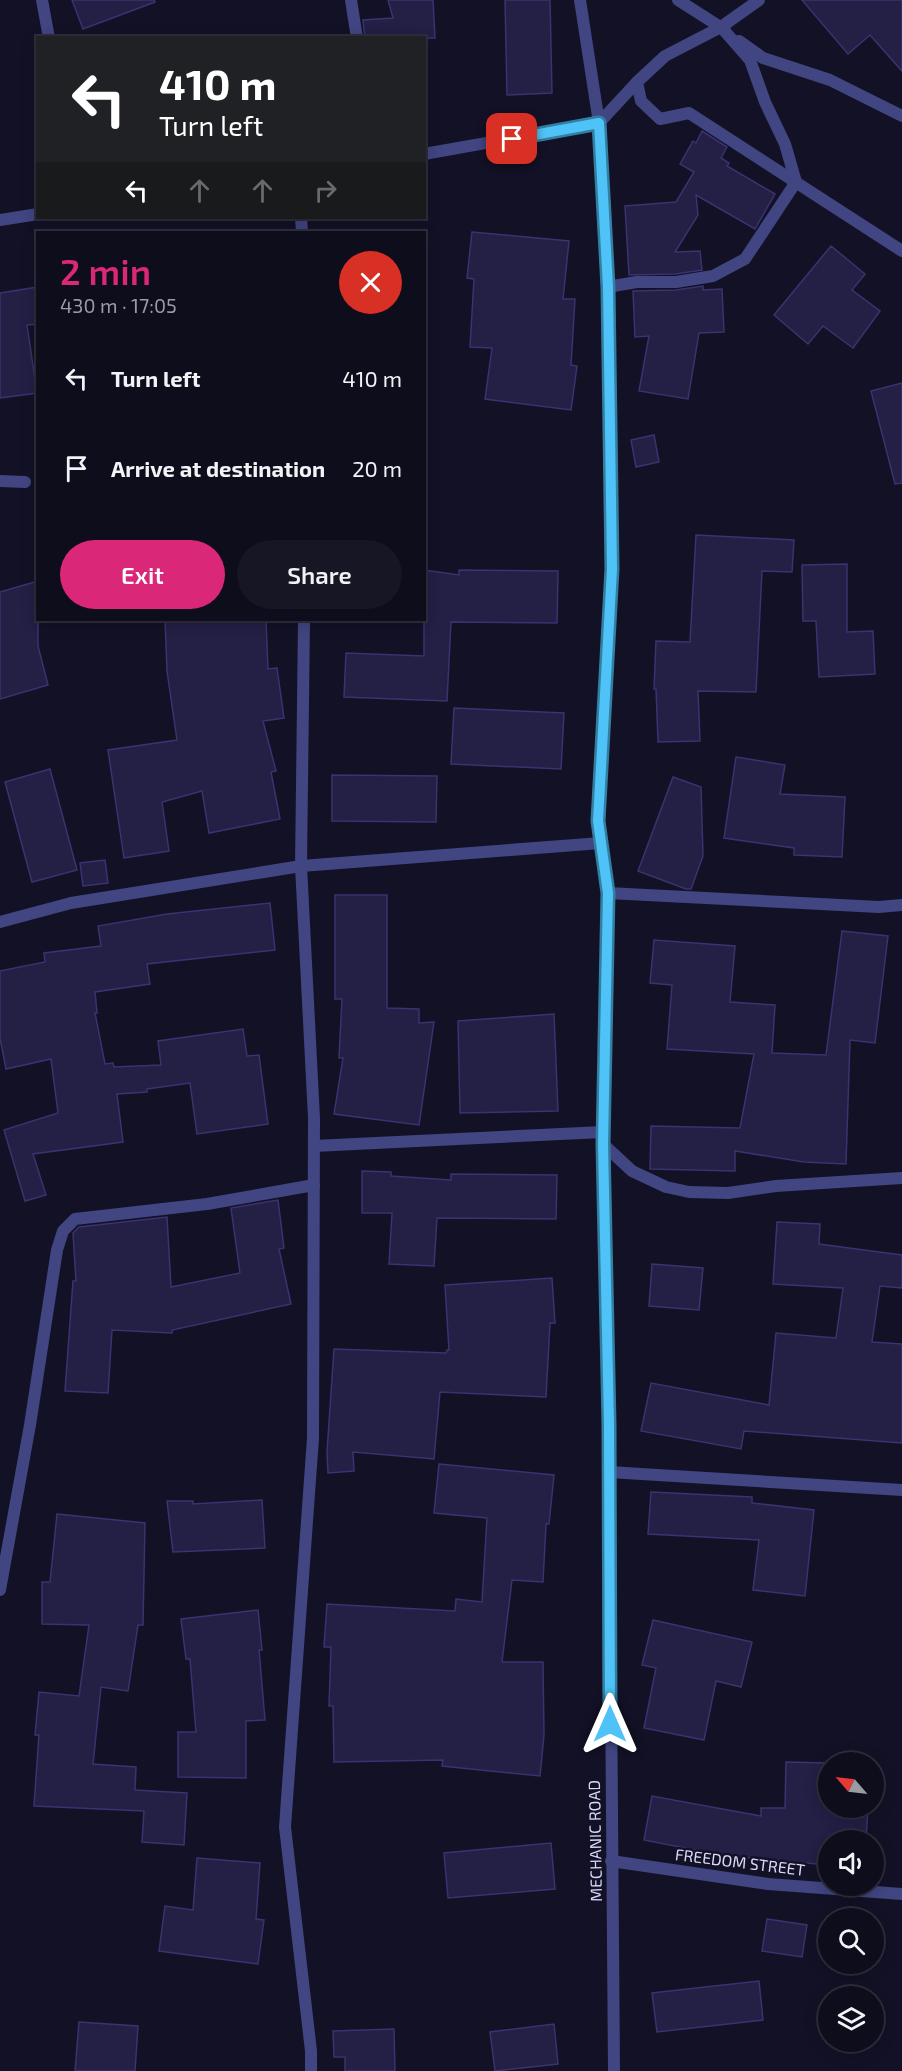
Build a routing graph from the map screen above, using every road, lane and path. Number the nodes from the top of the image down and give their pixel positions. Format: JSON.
{"nodes":[{"id":1,"x":42,"y":0,"type":"edge"},
{"id":2,"x":351,"y":0,"type":"edge"},
{"id":3,"x":579,"y":0,"type":"edge"},
{"id":4,"x":678,"y":0,"type":"edge"},
{"id":5,"x":759,"y":0,"type":"edge"},
{"id":6,"x":721,"y":27,"type":"junction"},
{"id":7,"x":49,"y":36,"type":"edge"},
{"id":8,"x":357,"y":36,"type":"edge"},
{"id":9,"x":637,"y":82,"type":"junction"},
{"id":10,"x":902,"y":116,"type":"edge"},
{"id":11,"x":599,"y":123,"type":"junction"},
{"id":12,"x":426,"y":154,"type":"edge"},
{"id":13,"x":796,"y":182,"type":"junction"},
{"id":14,"x":36,"y":214,"type":"edge"},
{"id":15,"x":0,"y":219,"type":"edge"},
{"id":16,"x":902,"y":251,"type":"edge"},
{"id":17,"x":608,"y":287,"type":"junction"},
{"id":18,"x":0,"y":481,"type":"edge"},
{"id":19,"x":25,"y":482,"type":"dead end"},
{"id":20,"x":304,"y":621,"type":"edge"},
{"id":21,"x":601,"y":843,"type":"junction"},
{"id":22,"x":301,"y":866,"type":"junction"},
{"id":23,"x":608,"y":893,"type":"junction"},
{"id":24,"x":902,"y":905,"type":"edge"},
{"id":25,"x":0,"y":922,"type":"edge"},
{"id":26,"x":603,"y":1138,"type":"junction"},
{"id":27,"x":314,"y":1146,"type":"junction"},
{"id":28,"x":902,"y":1178,"type":"edge"},
{"id":29,"x":314,"y":1185,"type":"junction"},
{"id":30,"x":609,"y":1472,"type":"junction"},
{"id":31,"x":902,"y":1491,"type":"edge"},
{"id":32,"x":0,"y":1590,"type":"edge"},
{"id":33,"x":611,"y":1861,"type":"junction"},
{"id":34,"x":902,"y":1894,"type":"edge"},
{"id":35,"x":311,"y":2071,"type":"edge"},
{"id":36,"x":614,"y":2071,"type":"edge"}],
"edges":[{"from":1,"to":7,"type":"street"},
{"from":2,"to":8,"type":"street"},
{"from":3,"to":11,"type":"street","name":"MECHANIC ROAD"},
{"from":4,"to":6,"type":"street"},
{"from":5,"to":6,"type":"street"},
{"from":6,"to":9,"type":"street"},
{"from":6,"to":10,"type":"street"},
{"from":6,"to":13,"type":"street"},
{"from":9,"to":11,"type":"street"},
{"from":9,"to":13,"type":"street"},
{"from":11,"to":12,"type":"street"},
{"from":11,"to":17,"type":"street","name":"MECHANIC ROAD"},
{"from":13,"to":16,"type":"street"},
{"from":13,"to":17,"type":"street"},
{"from":14,"to":15,"type":"street"},
{"from":17,"to":21,"type":"street","name":"MECHANIC ROAD"},
{"from":18,"to":19,"type":"street"},
{"from":20,"to":22,"type":"street"},
{"from":21,"to":22,"type":"street"},
{"from":21,"to":23,"type":"street","name":"MECHANIC ROAD"},
{"from":22,"to":25,"type":"street"},
{"from":22,"to":27,"type":"street"},
{"from":23,"to":24,"type":"street"},
{"from":23,"to":26,"type":"street","name":"MECHANIC ROAD"},
{"from":26,"to":27,"type":"street"},
{"from":26,"to":28,"type":"street"},
{"from":26,"to":30,"type":"street","name":"MECHANIC ROAD"},
{"from":27,"to":29,"type":"street"},
{"from":29,"to":32,"type":"street"},
{"from":29,"to":35,"type":"street"},
{"from":30,"to":31,"type":"street"},
{"from":30,"to":33,"type":"street","name":"MECHANIC ROAD"},
{"from":33,"to":34,"type":"street","name":"FREEDOM STREET"},
{"from":33,"to":36,"type":"street","name":"MECHANIC ROAD"}]}
